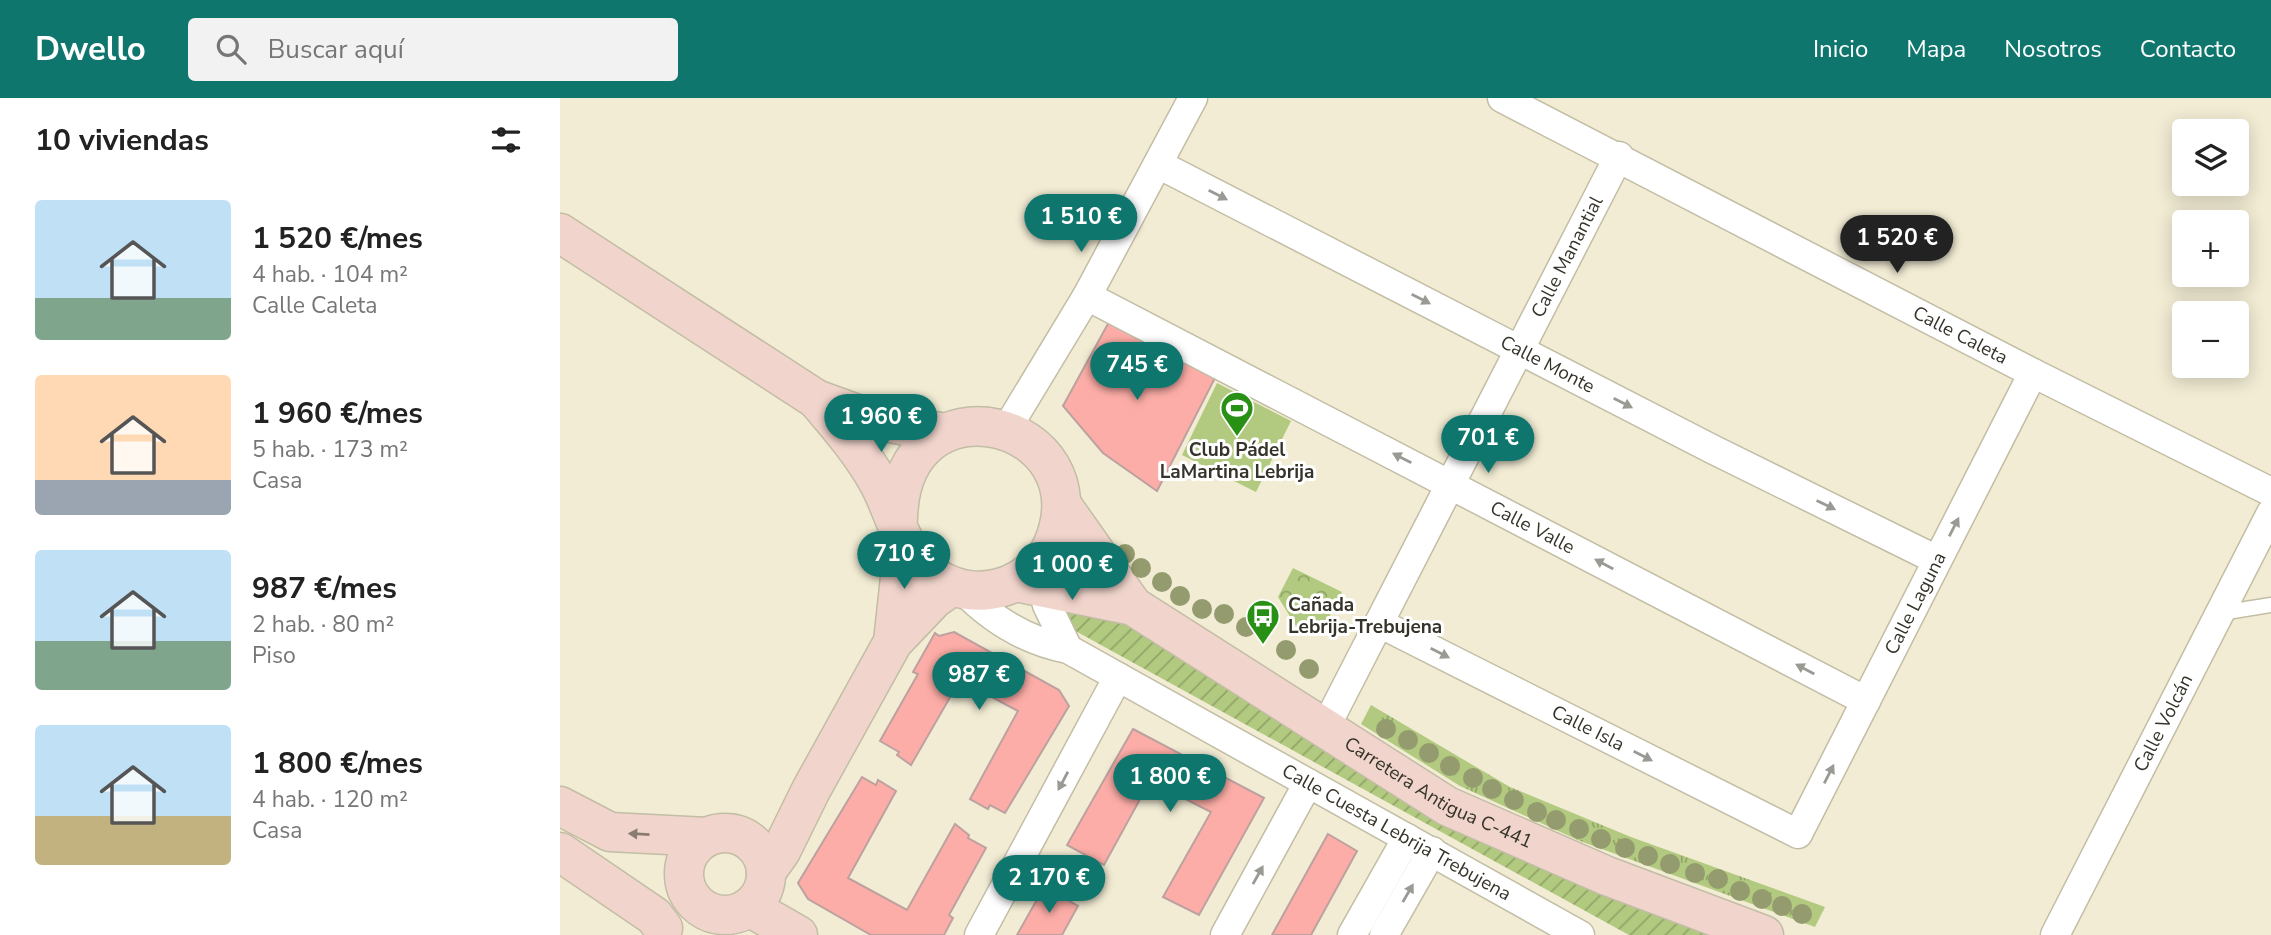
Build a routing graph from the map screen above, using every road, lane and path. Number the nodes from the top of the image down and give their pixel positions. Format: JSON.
{"nodes":[{"id":1,"x":1193,"y":98,"type":"edge"},
{"id":2,"x":1502,"y":98,"type":"edge"},
{"id":3,"x":1619,"y":156,"type":"junction"},
{"id":4,"x":1158,"y":164,"type":"junction"},
{"id":5,"x":560,"y":233,"type":"edge"},
{"id":6,"x":1087,"y":296,"type":"junction"},
{"id":7,"x":1520,"y":350,"type":"junction"},
{"id":8,"x":2033,"y":373,"type":"junction"},
{"id":9,"x":816,"y":400,"type":"junction"},
{"id":10,"x":1006,"y":430,"type":"junction"},
{"id":11,"x":945,"y":433,"type":"junction"},
{"id":12,"x":1451,"y":483,"type":"junction"},
{"id":13,"x":2271,"y":492,"type":"edge"},
{"id":14,"x":1062,"y":505,"type":"junction"},
{"id":15,"x":2271,"y":513,"type":"edge"},
{"id":16,"x":901,"y":530,"type":"junction"},
{"id":17,"x":1937,"y":560,"type":"junction"},
{"id":18,"x":1031,"y":579,"type":"junction"},
{"id":19,"x":957,"y":588,"type":"junction"},
{"id":20,"x":2271,"y":605,"type":"edge"},
{"id":21,"x":1133,"y":606,"type":"junction"},
{"id":22,"x":2220,"y":613,"type":"junction"},
{"id":23,"x":1379,"y":623,"type":"junction"},
{"id":24,"x":893,"y":642,"type":"junction"},
{"id":25,"x":1068,"y":649,"type":"junction"},
{"id":26,"x":1118,"y":677,"type":"junction"},
{"id":27,"x":1866,"y":701,"type":"junction"},
{"id":28,"x":1324,"y":730,"type":"junction"},
{"id":29,"x":1308,"y":783,"type":"junction"},
{"id":30,"x":811,"y":790,"type":"junction"},
{"id":31,"x":560,"y":806,"type":"edge"},
{"id":32,"x":1798,"y":834,"type":"joint"},
{"id":33,"x":720,"y":835,"type":"junction"},
{"id":34,"x":1407,"y":838,"type":"junction"},
{"id":35,"x":1432,"y":851,"type":"junction"},
{"id":36,"x":560,"y":852,"type":"edge"},
{"id":37,"x":708,"y":905,"type":"edge"},
{"id":38,"x":795,"y":933,"type":"edge"},
{"id":39,"x":979,"y":935,"type":"edge"},
{"id":40,"x":1225,"y":935,"type":"edge"},
{"id":41,"x":1352,"y":935,"type":"edge"},
{"id":42,"x":1384,"y":935,"type":"edge"},
{"id":43,"x":1580,"y":935,"type":"edge"},
{"id":44,"x":1764,"y":935,"type":"edge"},
{"id":45,"x":2055,"y":935,"type":"edge"}],
"edges":[{"from":1,"to":4,"type":"street"},
{"from":2,"to":3,"type":"street","name":"Calle Caleta"},
{"from":3,"to":7,"type":"street","name":"Calle Manantial"},
{"from":3,"to":8,"type":"street","name":"Calle Caleta"},
{"from":4,"to":6,"type":"street"},
{"from":4,"to":7,"type":"street","name":"Calle Monte","one_way":true},
{"from":5,"to":9,"type":"street"},
{"from":6,"to":10,"type":"street"},
{"from":12,"to":6,"type":"street","name":"Calle Valle","one_way":true},
{"from":7,"to":12,"type":"street","name":"Calle Manantial"},
{"from":7,"to":17,"type":"street","name":"Calle Monte","one_way":true},
{"from":8,"to":13,"type":"street","name":"Calle Caleta"},
{"from":17,"to":8,"type":"street","name":"Calle Laguna","one_way":true},
{"from":9,"to":11,"type":"street"},
{"from":9,"to":16,"type":"street"},
{"from":10,"to":11,"type":"street"},
{"from":10,"to":14,"type":"street"},
{"from":11,"to":16,"type":"street"},
{"from":12,"to":23,"type":"street","name":"Calle Manantial"},
{"from":27,"to":12,"type":"street","name":"Calle Valle","one_way":true},
{"from":14,"to":18,"type":"street"},
{"from":14,"to":21,"type":"street","name":"Carretera Antigua C-441"},
{"from":15,"to":22,"type":"street","name":"Calle Volcán"},
{"from":16,"to":19,"type":"street"},
{"from":16,"to":24,"type":"street"},
{"from":17,"to":27,"type":"street","name":"Calle Laguna"},
{"from":18,"to":19,"type":"street"},
{"from":18,"to":21,"type":"street","name":"Carretera Antigua C-441"},
{"from":18,"to":25,"type":"street"},
{"from":19,"to":24,"type":"street"},
{"from":19,"to":25,"type":"street","name":"Calle Cuesta Lebrija Trebujena"},
{"from":20,"to":22,"type":"lane"},
{"from":21,"to":28,"type":"street","name":"Carretera Antigua C-441"},
{"from":22,"to":45,"type":"street","name":"Calle Volcán"},
{"from":23,"to":28,"type":"street","name":"Calle Manantial"},
{"from":23,"to":32,"type":"street","name":"Calle Isla","one_way":true},
{"from":24,"to":30,"type":"street"},
{"from":25,"to":26,"type":"street","name":"Calle Cuesta Lebrija Trebujena"},
{"from":26,"to":29,"type":"street","name":"Calle Cuesta Lebrija Trebujena"},
{"from":26,"to":39,"type":"street","one_way":true},
{"from":32,"to":27,"type":"street","name":"Calle Laguna","one_way":true},
{"from":28,"to":44,"type":"street","name":"Carretera Antigua C-441"},
{"from":29,"to":34,"type":"street","name":"Calle Cuesta Lebrija Trebujena"},
{"from":40,"to":29,"type":"street","one_way":true},
{"from":30,"to":33,"type":"street"},
{"from":30,"to":37,"type":"street"},
{"from":33,"to":31,"type":"street","one_way":true},
{"from":33,"to":37,"type":"street"},
{"from":33,"to":37,"type":"street"},
{"from":34,"to":35,"type":"street","name":"Calle Cuesta Lebrija Trebujena"},
{"from":34,"to":41,"type":"street"},
{"from":42,"to":35,"type":"street","one_way":true},
{"from":35,"to":43,"type":"street","name":"Calle Cuesta Lebrija Trebujena"},
{"from":36,"to":37,"type":"street"},
{"from":37,"to":38,"type":"street"}]}
